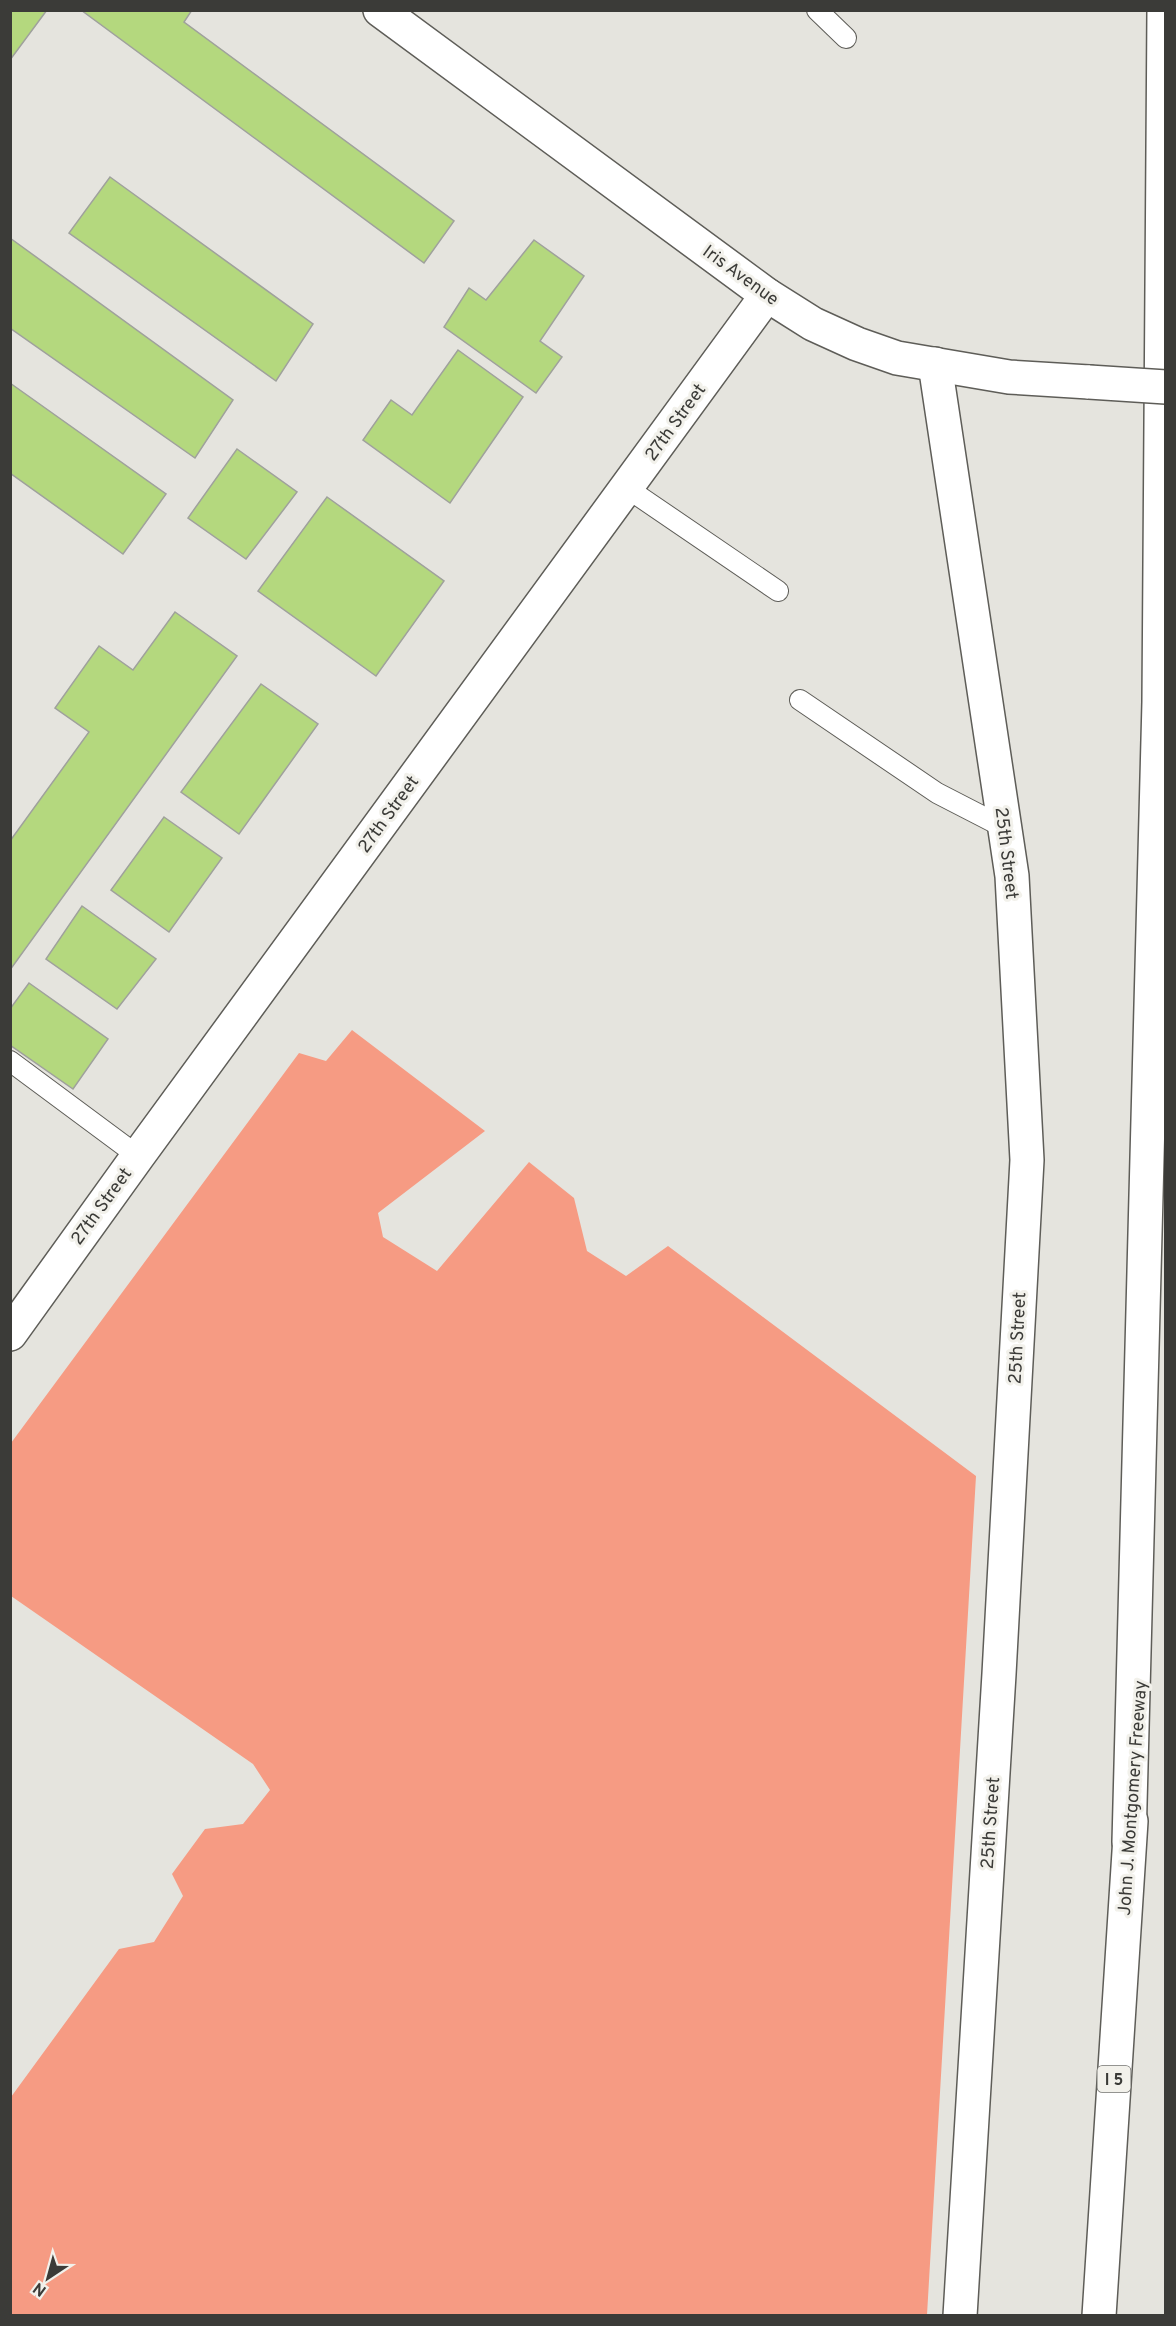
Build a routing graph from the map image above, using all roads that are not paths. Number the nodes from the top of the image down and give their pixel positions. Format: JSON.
{"nodes":[{"id":1,"x":380,"y":10,"type":"edge"},
{"id":2,"x":817,"y":10,"type":"edge"},
{"id":3,"x":1164,"y":10,"type":"edge"},
{"id":4,"x":846,"y":38,"type":"dead end"},
{"id":5,"x":767,"y":296,"type":"junction"},
{"id":6,"x":935,"y":364,"type":"junction"},
{"id":7,"x":1166,"y":387,"type":"edge"},
{"id":8,"x":627,"y":488,"type":"junction"},
{"id":9,"x":778,"y":591,"type":"dead end"},
{"id":10,"x":800,"y":700,"type":"dead end"},
{"id":11,"x":1005,"y":828,"type":"junction"},
{"id":12,"x":10,"y":1061,"type":"edge"},
{"id":13,"x":138,"y":1156,"type":"junction"},
{"id":14,"x":1166,"y":1281,"type":"edge"},
{"id":15,"x":10,"y":1334,"type":"edge"},
{"id":16,"x":1129,"y":1842,"type":"junction"},
{"id":17,"x":960,"y":2316,"type":"edge"},
{"id":18,"x":1099,"y":2316,"type":"edge"}],
"edges":[{"from":1,"to":5,"type":"main road","name":"Iris Avenue"},
{"from":2,"to":4,"type":"lane"},
{"from":3,"to":16,"type":"main road"},
{"from":5,"to":6,"type":"main road","name":"Iris Avenue"},
{"from":5,"to":8,"type":"main road","name":"27th Street"},
{"from":6,"to":7,"type":"main road","name":"Iris Avenue","bridge":true},
{"from":6,"to":11,"type":"main road","name":"25th Street"},
{"from":8,"to":9,"type":"lane"},
{"from":8,"to":13,"type":"main road","name":"27th Street"},
{"from":10,"to":11,"type":"lane"},
{"from":11,"to":17,"type":"main road","name":"25th Street"},
{"from":12,"to":13,"type":"lane"},
{"from":13,"to":15,"type":"main road","name":"27th Street"},
{"from":14,"to":16,"type":"main road","name":"John J. Montgomery Freeway","number":"I 5"},
{"from":16,"to":18,"type":"main road","name":"John J. Montgomery Freeway","number":"I 5"}]}
